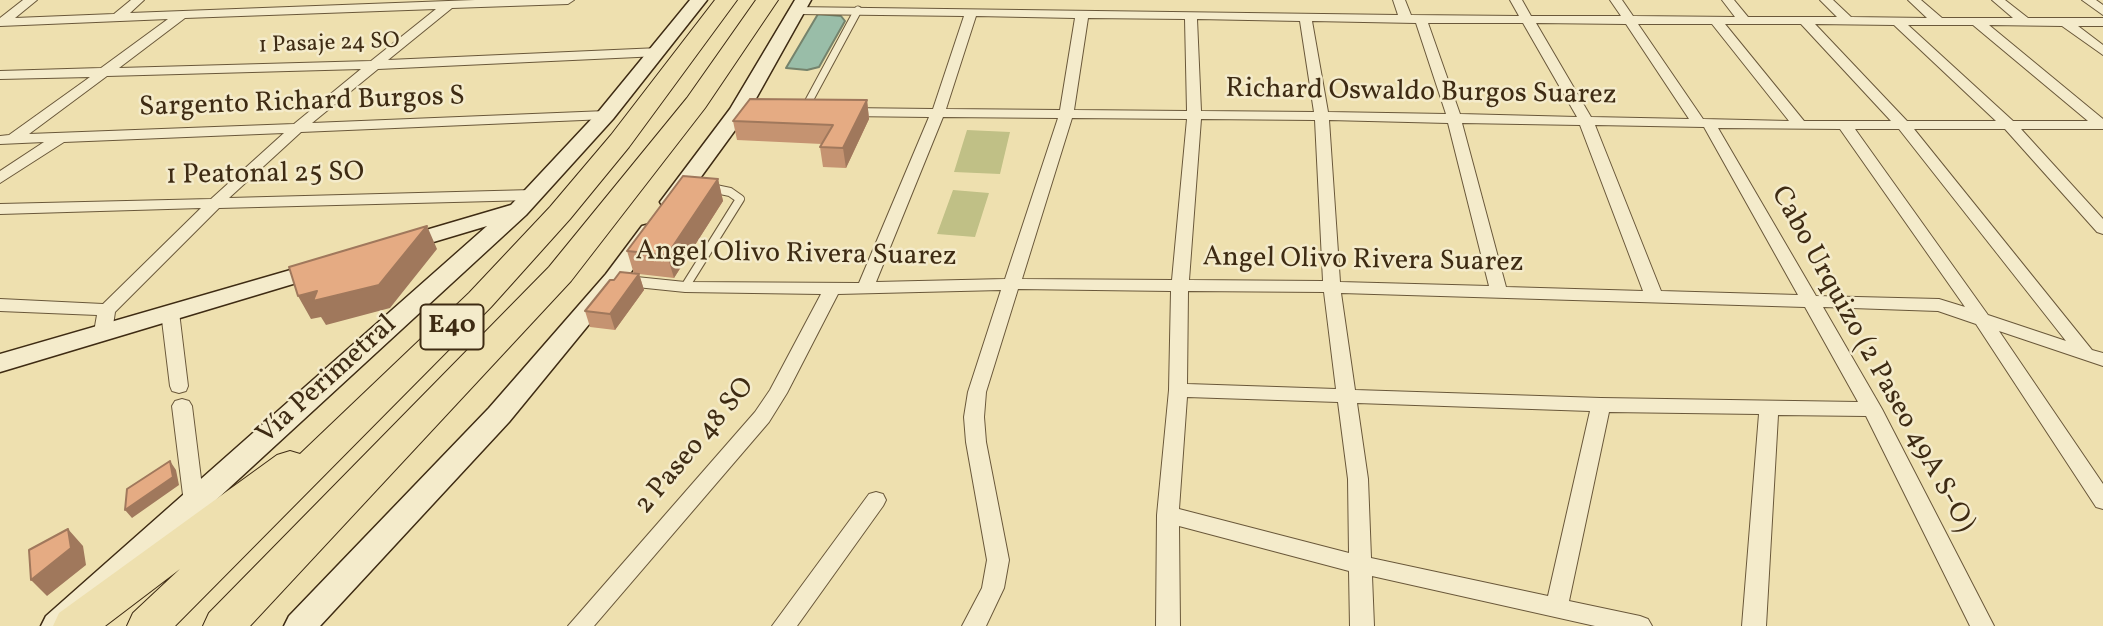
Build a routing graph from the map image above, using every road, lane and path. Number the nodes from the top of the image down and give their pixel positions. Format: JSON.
{"nodes":[{"id":1,"x":32,"y":0,"type":"edge"},
{"id":2,"x":138,"y":0,"type":"edge"},
{"id":3,"x":568,"y":0,"type":"edge"},
{"id":4,"x":699,"y":0,"type":"edge"},
{"id":5,"x":726,"y":0,"type":"edge"},
{"id":6,"x":766,"y":0,"type":"edge"},
{"id":7,"x":1069,"y":0,"type":"edge"},
{"id":8,"x":1178,"y":0,"type":"edge"},
{"id":9,"x":1287,"y":0,"type":"edge"},
{"id":10,"x":1399,"y":0,"type":"edge"},
{"id":11,"x":1516,"y":0,"type":"edge"},
{"id":12,"x":1616,"y":0,"type":"edge"},
{"id":13,"x":1728,"y":0,"type":"edge"},
{"id":14,"x":1826,"y":0,"type":"edge"},
{"id":15,"x":1914,"y":0,"type":"edge"},
{"id":16,"x":1998,"y":0,"type":"edge"},
{"id":17,"x":2088,"y":0,"type":"edge"},
{"id":18,"x":441,"y":3,"type":"edge"},
{"id":19,"x":329,"y":5,"type":"edge"},
{"id":20,"x":801,"y":5,"type":"edge"},
{"id":21,"x":955,"y":6,"type":"edge"},
{"id":22,"x":858,"y":10,"type":"junction"},
{"id":23,"x":2103,"y":11,"type":"edge"},
{"id":24,"x":971,"y":12,"type":"junction"},
{"id":25,"x":1075,"y":14,"type":"junction"},
{"id":26,"x":182,"y":15,"type":"junction"},
{"id":27,"x":1185,"y":16,"type":"junction"},
{"id":28,"x":118,"y":17,"type":"junction"},
{"id":29,"x":1298,"y":17,"type":"junction"},
{"id":30,"x":1527,"y":18,"type":"junction"},
{"id":31,"x":1413,"y":19,"type":"junction"},
{"id":32,"x":1629,"y":19,"type":"junction"},
{"id":33,"x":1743,"y":19,"type":"junction"},
{"id":34,"x":1715,"y":20,"type":"junction"},
{"id":35,"x":1847,"y":20,"type":"junction"},
{"id":36,"x":1896,"y":20,"type":"junction"},
{"id":37,"x":1805,"y":21,"type":"junction"},
{"id":38,"x":1939,"y":21,"type":"junction"},
{"id":39,"x":1976,"y":21,"type":"junction"},
{"id":40,"x":2024,"y":21,"type":"junction"},
{"id":41,"x":1,"y":22,"type":"edge"},
{"id":42,"x":2065,"y":22,"type":"junction"},
{"id":43,"x":2103,"y":22,"type":"edge"},
{"id":44,"x":2103,"y":51,"type":"edge"},
{"id":45,"x":659,"y":52,"type":"junction"},
{"id":46,"x":375,"y":65,"type":"junction"},
{"id":47,"x":103,"y":72,"type":"junction"},
{"id":48,"x":0,"y":75,"type":"edge"},
{"id":49,"x":810,"y":112,"type":"joint"},
{"id":50,"x":938,"y":113,"type":"junction"},
{"id":51,"x":1066,"y":114,"type":"junction"},
{"id":52,"x":606,"y":115,"type":"junction"},
{"id":53,"x":1194,"y":116,"type":"junction"},
{"id":54,"x":1322,"y":116,"type":"junction"},
{"id":55,"x":1454,"y":118,"type":"junction"},
{"id":56,"x":1585,"y":119,"type":"junction"},
{"id":57,"x":1703,"y":122,"type":"junction"},
{"id":58,"x":1901,"y":123,"type":"junction"},
{"id":59,"x":1843,"y":124,"type":"junction"},
{"id":60,"x":2007,"y":124,"type":"junction"},
{"id":61,"x":1800,"y":125,"type":"junction"},
{"id":62,"x":2103,"y":125,"type":"edge"},
{"id":63,"x":296,"y":129,"type":"junction"},
{"id":64,"x":60,"y":139,"type":"junction"},
{"id":65,"x":6,"y":140,"type":"edge"},
{"id":66,"x":0,"y":178,"type":"edge"},
{"id":67,"x":712,"y":188,"type":"edge"},
{"id":68,"x":525,"y":202,"type":"junction"},
{"id":69,"x":215,"y":203,"type":"junction"},
{"id":70,"x":0,"y":208,"type":"edge"},
{"id":71,"x":2103,"y":229,"type":"edge"},
{"id":72,"x":384,"y":249,"type":"edge"},
{"id":73,"x":344,"y":261,"type":"edge"},
{"id":74,"x":614,"y":279,"type":"junction"},
{"id":75,"x":1013,"y":284,"type":"junction"},
{"id":76,"x":1180,"y":284,"type":"junction"},
{"id":77,"x":685,"y":287,"type":"junction"},
{"id":78,"x":866,"y":287,"type":"junction"},
{"id":79,"x":1332,"y":287,"type":"junction"},
{"id":80,"x":832,"y":289,"type":"junction"},
{"id":81,"x":1499,"y":291,"type":"junction"},
{"id":82,"x":1654,"y":296,"type":"junction"},
{"id":83,"x":1810,"y":300,"type":"junction"},
{"id":84,"x":0,"y":305,"type":"edge"},
{"id":85,"x":170,"y":312,"type":"junction"},
{"id":86,"x":1981,"y":318,"type":"junction"},
{"id":87,"x":105,"y":321,"type":"junction"},
{"id":88,"x":2085,"y":353,"type":"junction"},
{"id":89,"x":2103,"y":360,"type":"edge"},
{"id":90,"x":0,"y":363,"type":"edge"},
{"id":91,"x":1178,"y":390,"type":"junction"},
{"id":92,"x":1345,"y":396,"type":"junction"},
{"id":93,"x":376,"y":402,"type":"junction"},
{"id":94,"x":1601,"y":405,"type":"junction"},
{"id":95,"x":1769,"y":406,"type":"junction"},
{"id":96,"x":1872,"y":409,"type":"junction"},
{"id":97,"x":876,"y":500,"type":"dead end"},
{"id":98,"x":2103,"y":501,"type":"edge"},
{"id":99,"x":194,"y":503,"type":"junction"},
{"id":100,"x":1168,"y":515,"type":"junction"},
{"id":101,"x":1361,"y":565,"type":"junction"},
{"id":102,"x":1557,"y":607,"type":"junction"},
{"id":103,"x":57,"y":626,"type":"edge"},
{"id":104,"x":74,"y":626,"type":"edge"},
{"id":105,"x":148,"y":626,"type":"edge"},
{"id":106,"x":224,"y":626,"type":"edge"},
{"id":107,"x":300,"y":626,"type":"edge"},
{"id":108,"x":580,"y":626,"type":"edge"},
{"id":109,"x":784,"y":626,"type":"edge"},
{"id":110,"x":974,"y":626,"type":"edge"},
{"id":111,"x":1168,"y":626,"type":"edge"},
{"id":112,"x":1362,"y":626,"type":"edge"},
{"id":113,"x":1640,"y":626,"type":"edge"},
{"id":114,"x":1754,"y":626,"type":"edge"},
{"id":115,"x":1982,"y":626,"type":"edge"}],
"edges":[{"from":1,"to":41,"type":"street"},
{"from":2,"to":28,"type":"street"},
{"from":3,"to":18,"type":"street"},
{"from":4,"to":45,"type":"street","name":"Vía Perimetral","number":"E40"},
{"from":5,"to":93,"type":"highway","name":"Vía Perimetral","number":"E40"},
{"from":6,"to":106,"type":"highway","number":"E40"},
{"from":7,"to":25,"type":"street"},
{"from":8,"to":27,"type":"street"},
{"from":9,"to":29,"type":"street"},
{"from":10,"to":31,"type":"street"},
{"from":11,"to":30,"type":"street"},
{"from":12,"to":32,"type":"street","name":"Cabo Urquizo (2 Paseo 49A S-O)"},
{"from":13,"to":33,"type":"street"},
{"from":14,"to":35,"type":"street"},
{"from":15,"to":38,"type":"street"},
{"from":16,"to":40,"type":"street"},
{"from":17,"to":23,"type":"street"},
{"from":18,"to":19,"type":"street"},
{"from":18,"to":46,"type":"street"},
{"from":19,"to":26,"type":"street"},
{"from":20,"to":22,"type":"street"},
{"from":20,"to":74,"type":"street"},
{"from":21,"to":22,"type":"street"},
{"from":21,"to":24,"type":"street"},
{"from":22,"to":49,"type":"lane"},
{"from":24,"to":25,"type":"street"},
{"from":24,"to":50,"type":"street"},
{"from":25,"to":27,"type":"street"},
{"from":25,"to":51,"type":"street"},
{"from":26,"to":28,"type":"street"},
{"from":26,"to":47,"type":"street"},
{"from":27,"to":29,"type":"street"},
{"from":27,"to":53,"type":"street"},
{"from":28,"to":41,"type":"street"},
{"from":29,"to":31,"type":"street"},
{"from":29,"to":54,"type":"street"},
{"from":30,"to":31,"type":"street"},
{"from":30,"to":32,"type":"street"},
{"from":30,"to":56,"type":"street"},
{"from":31,"to":55,"type":"street"},
{"from":32,"to":34,"type":"street"},
{"from":32,"to":57,"type":"street","name":"Cabo Urquizo (2 Paseo 49A S-O)"},
{"from":33,"to":34,"type":"street"},
{"from":33,"to":37,"type":"street"},
{"from":34,"to":61,"type":"street"},
{"from":35,"to":36,"type":"street"},
{"from":35,"to":37,"type":"street"},
{"from":36,"to":38,"type":"street"},
{"from":36,"to":60,"type":"street"},
{"from":37,"to":58,"type":"street"},
{"from":38,"to":39,"type":"street"},
{"from":39,"to":40,"type":"street"},
{"from":39,"to":62,"type":"street"},
{"from":40,"to":42,"type":"street"},
{"from":42,"to":43,"type":"street"},
{"from":42,"to":44,"type":"street"},
{"from":45,"to":46,"type":"street","name":"1 Pasaje 24 SO"},
{"from":45,"to":52,"type":"street","name":"Vía Perimetral","number":"E40"},
{"from":46,"to":47,"type":"street","name":"1 Pasaje 24 SO"},
{"from":46,"to":63,"type":"street"},
{"from":47,"to":48,"type":"street","name":"1 Pasaje 24 SO"},
{"from":47,"to":65,"type":"street"},
{"from":49,"to":50,"type":"street","name":"Richard Oswaldo Burgos Suarez"},
{"from":50,"to":51,"type":"street","name":"Richard Oswaldo Burgos Suarez"},
{"from":50,"to":78,"type":"street"},
{"from":51,"to":53,"type":"street","name":"Richard Oswaldo Burgos Suarez"},
{"from":51,"to":75,"type":"street"},
{"from":52,"to":63,"type":"street","name":"Sargento Richard Burgos S"},
{"from":52,"to":68,"type":"street","name":"Vía Perimetral","number":"E40"},
{"from":53,"to":54,"type":"street","name":"Richard Oswaldo Burgos Suarez"},
{"from":53,"to":76,"type":"street"},
{"from":54,"to":55,"type":"street","name":"Richard Oswaldo Burgos Suarez"},
{"from":54,"to":79,"type":"street"},
{"from":55,"to":56,"type":"street","name":"Richard Oswaldo Burgos Suarez"},
{"from":55,"to":81,"type":"street"},
{"from":56,"to":57,"type":"street","name":"Richard Oswaldo Burgos Suarez"},
{"from":56,"to":82,"type":"street"},
{"from":57,"to":61,"type":"street","name":"Richard Oswaldo Burgos Suarez"},
{"from":57,"to":83,"type":"street","name":"Cabo Urquizo (2 Paseo 49A S-O)"},
{"from":58,"to":59,"type":"street","name":"Richard Oswaldo Burgos Suarez"},
{"from":58,"to":60,"type":"street","name":"Richard Oswaldo Burgos Suarez"},
{"from":58,"to":88,"type":"street"},
{"from":59,"to":61,"type":"street","name":"Richard Oswaldo Burgos Suarez"},
{"from":59,"to":86,"type":"street"},
{"from":60,"to":62,"type":"street","name":"Richard Oswaldo Burgos Suarez"},
{"from":60,"to":71,"type":"street"},
{"from":63,"to":64,"type":"street","name":"Sargento Richard Burgos S"},
{"from":63,"to":69,"type":"street"},
{"from":64,"to":65,"type":"street","name":"Sargento Richard Burgos S"},
{"from":64,"to":66,"type":"street"},
{"from":67,"to":77,"type":"lane"},
{"from":68,"to":69,"type":"street","name":"1 Peatonal 25 SO"},
{"from":68,"to":72,"type":"street"},
{"from":68,"to":99,"type":"street","name":"Vía Perimetral","number":"E40"},
{"from":69,"to":70,"type":"street","name":"1 Peatonal 25 SO"},
{"from":69,"to":87,"type":"street"},
{"from":73,"to":85,"type":"street"},
{"from":74,"to":77,"type":"street","name":"Angel Olivo Rivera Suarez"},
{"from":74,"to":107,"type":"street"},
{"from":75,"to":76,"type":"street","name":"Angel Olivo Rivera Suarez"},
{"from":75,"to":78,"type":"street","name":"Angel Olivo Rivera Suarez"},
{"from":75,"to":110,"type":"street"},
{"from":76,"to":79,"type":"street","name":"Angel Olivo Rivera Suarez"},
{"from":76,"to":91,"type":"street"},
{"from":77,"to":80,"type":"street","name":"Angel Olivo Rivera Suarez"},
{"from":78,"to":80,"type":"street","name":"Angel Olivo Rivera Suarez"},
{"from":79,"to":81,"type":"street","name":"Angel Olivo Rivera Suarez"},
{"from":79,"to":92,"type":"street"},
{"from":80,"to":108,"type":"street","name":"2 Paseo 48 SO"},
{"from":81,"to":82,"type":"street","name":"Angel Olivo Rivera Suarez"},
{"from":82,"to":83,"type":"street","name":"Angel Olivo Rivera Suarez"},
{"from":83,"to":86,"type":"street","name":"Angel Olivo Rivera Suarez"},
{"from":83,"to":96,"type":"street","name":"Cabo Urquizo (2 Paseo 49A S-O)"},
{"from":84,"to":87,"type":"street"},
{"from":85,"to":87,"type":"street"},
{"from":85,"to":99,"type":"street"},
{"from":86,"to":88,"type":"street","name":"Angel Olivo Rivera Suarez"},
{"from":86,"to":98,"type":"street"},
{"from":87,"to":90,"type":"street"},
{"from":88,"to":89,"type":"street","name":"Angel Olivo Rivera Suarez"},
{"from":91,"to":92,"type":"street"},
{"from":91,"to":100,"type":"street"},
{"from":92,"to":94,"type":"street"},
{"from":92,"to":101,"type":"street"},
{"from":93,"to":104,"type":"highway"},
{"from":93,"to":105,"type":"highway","name":"Vía Perimetral","number":"E40"},
{"from":94,"to":95,"type":"street"},
{"from":94,"to":102,"type":"street"},
{"from":95,"to":96,"type":"street"},
{"from":95,"to":114,"type":"street"},
{"from":96,"to":115,"type":"street","name":"Cabo Urquizo (2 Paseo 49A S-O)"},
{"from":97,"to":109,"type":"street"},
{"from":99,"to":103,"type":"street","name":"Vía Perimetral","number":"E40"},
{"from":100,"to":101,"type":"street"},
{"from":100,"to":111,"type":"street"},
{"from":101,"to":102,"type":"street"},
{"from":101,"to":112,"type":"street"},
{"from":102,"to":113,"type":"street"}]}
